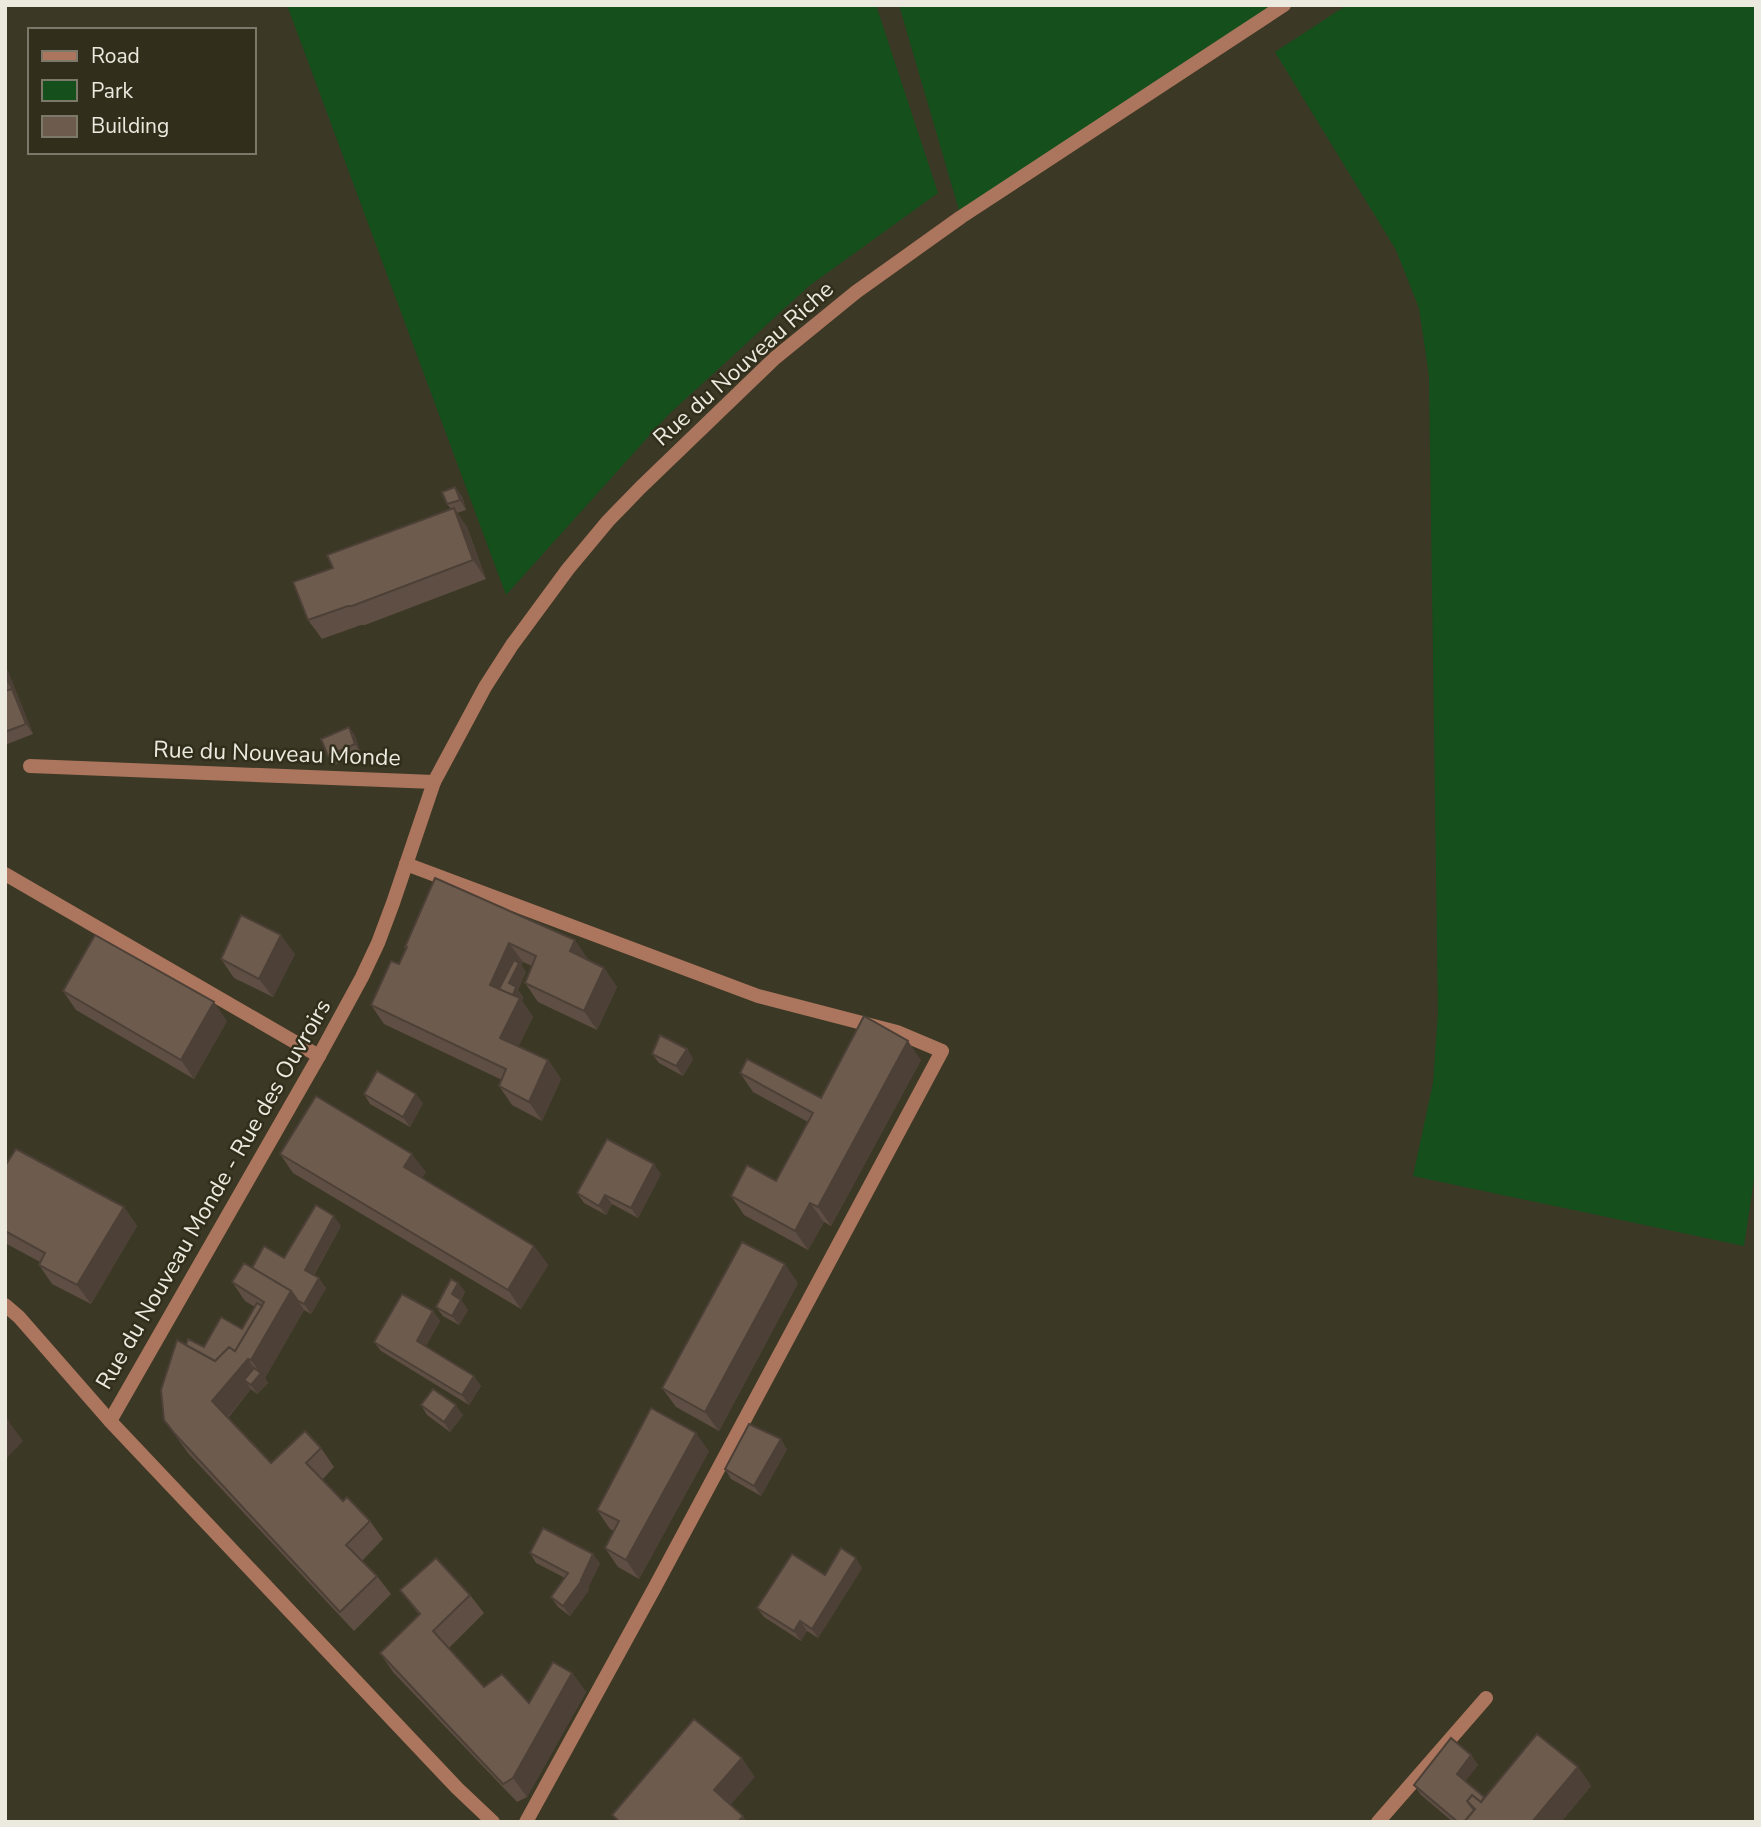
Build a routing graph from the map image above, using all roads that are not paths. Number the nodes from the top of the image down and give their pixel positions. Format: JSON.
{"nodes":[{"id":1,"x":1284,"y":5,"type":"edge"},
{"id":2,"x":30,"y":766,"type":"dead end"},
{"id":3,"x":434,"y":782,"type":"junction"},
{"id":4,"x":405,"y":864,"type":"junction"},
{"id":5,"x":5,"y":874,"type":"edge"},
{"id":6,"x":319,"y":1056,"type":"junction"},
{"id":7,"x":5,"y":1305,"type":"edge"},
{"id":8,"x":110,"y":1421,"type":"junction"},
{"id":9,"x":1486,"y":1698,"type":"dead end"},
{"id":10,"x":493,"y":1822,"type":"edge"},
{"id":11,"x":527,"y":1822,"type":"edge"},
{"id":12,"x":1378,"y":1822,"type":"edge"}],
"edges":[{"from":1,"to":3,"type":"street","name":"Rue du Nouveau Riche"},
{"from":2,"to":3,"type":"street","name":"Rue du Nouveau Monde"},
{"from":3,"to":4,"type":"street"},
{"from":4,"to":6,"type":"street","name":"Rue du Nouveau Monde - Rue des Ouvroirs"},
{"from":4,"to":11,"type":"street"},
{"from":5,"to":6,"type":"street"},
{"from":6,"to":8,"type":"street","name":"Rue du Nouveau Monde - Rue des Ouvroirs"},
{"from":7,"to":8,"type":"street"},
{"from":8,"to":10,"type":"street","name":"Rue du Nouveau Monde - Rue des Ouvroirs"},
{"from":9,"to":12,"type":"street"}]}
